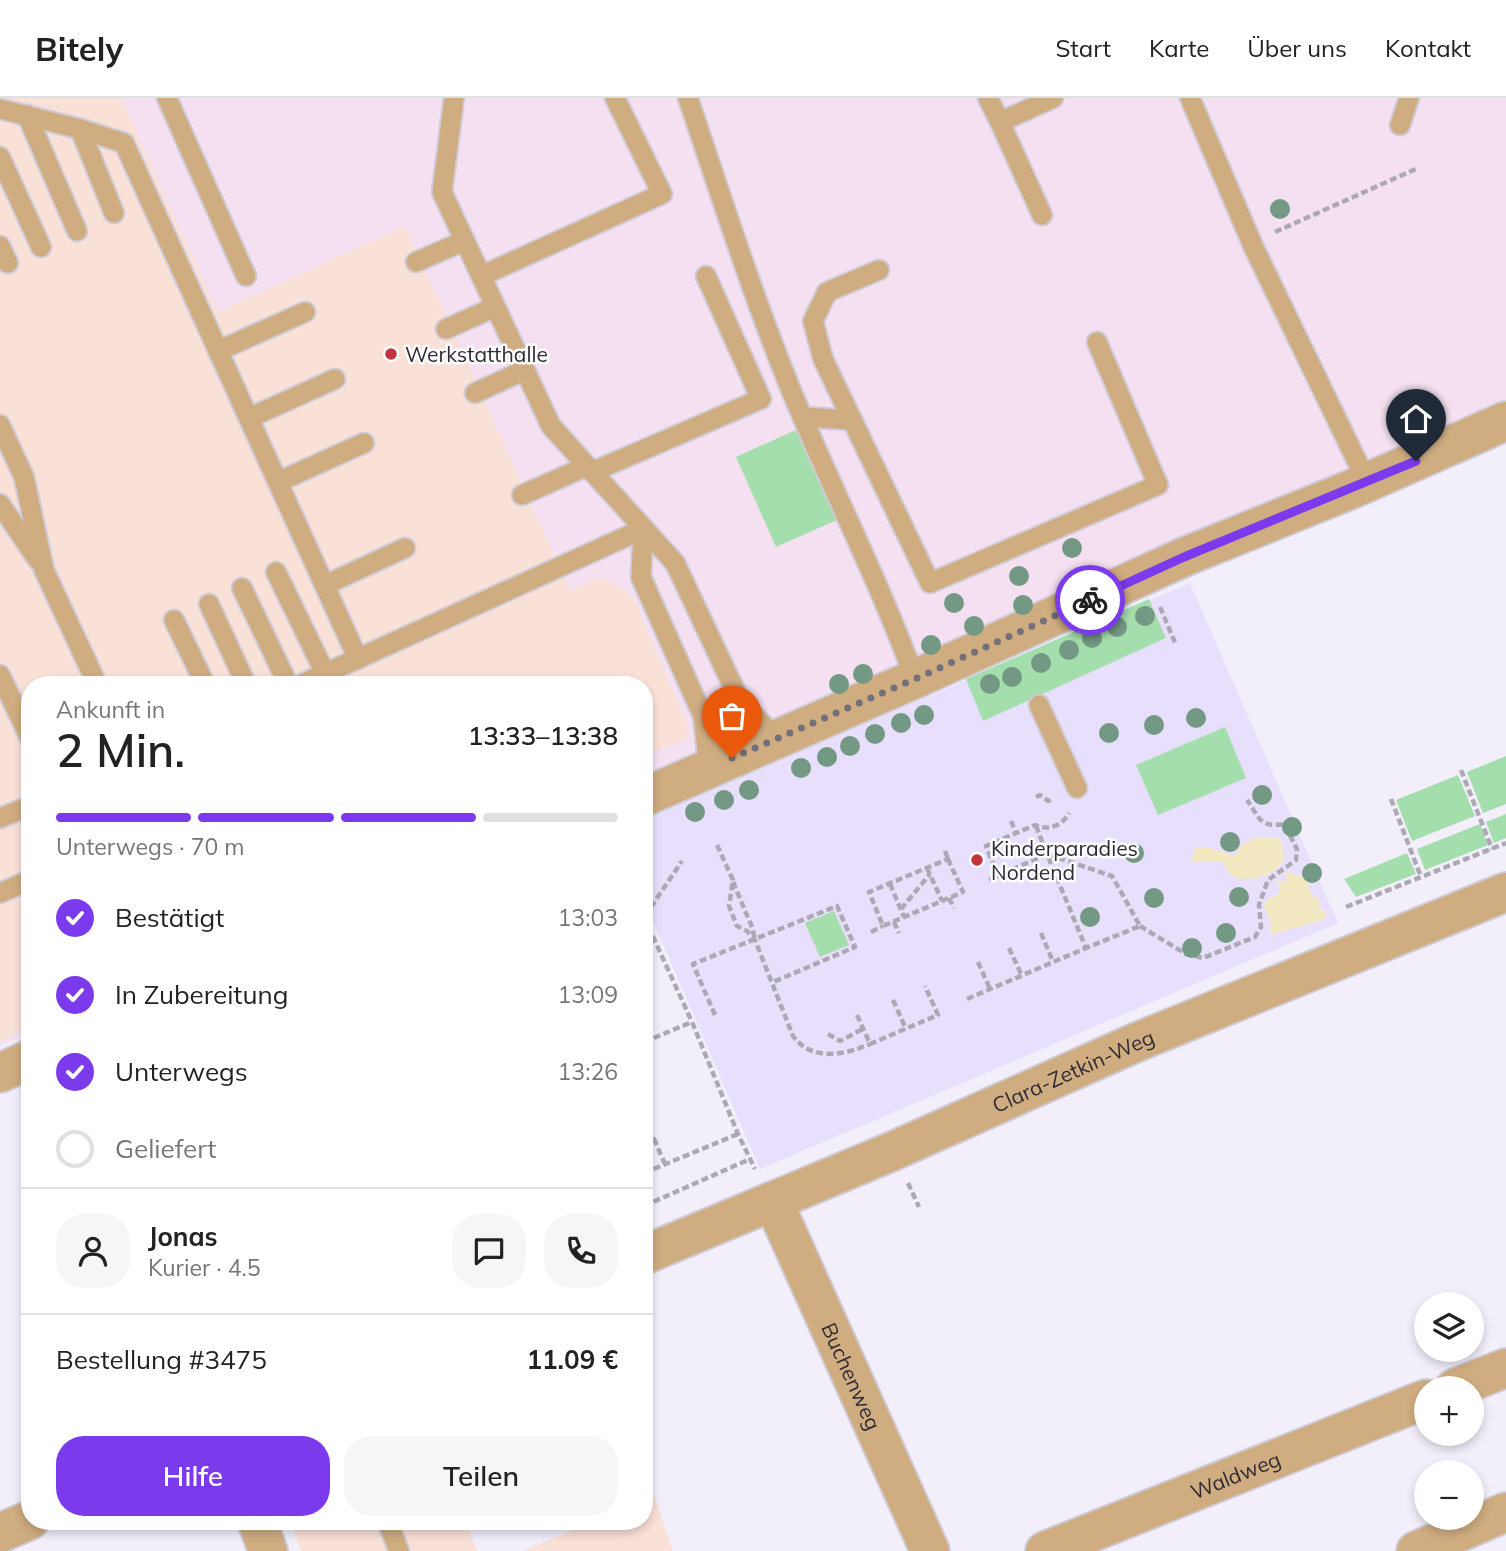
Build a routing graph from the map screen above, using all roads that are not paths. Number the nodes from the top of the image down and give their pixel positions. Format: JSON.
{"nodes":[{"id":1,"x":167,"y":98,"type":"edge"},
{"id":2,"x":454,"y":98,"type":"edge"},
{"id":3,"x":615,"y":98,"type":"edge"},
{"id":4,"x":688,"y":98,"type":"edge"},
{"id":5,"x":988,"y":98,"type":"edge"},
{"id":6,"x":1053,"y":98,"type":"edge"},
{"id":7,"x":1190,"y":98,"type":"edge"},
{"id":8,"x":1409,"y":98,"type":"edge"},
{"id":9,"x":0,"y":108,"type":"edge"},
{"id":10,"x":27,"y":115,"type":"junction"},
{"id":11,"x":1000,"y":122,"type":"junction"},
{"id":12,"x":1400,"y":125,"type":"dead end"},
{"id":13,"x":80,"y":129,"type":"junction"},
{"id":14,"x":0,"y":157,"type":"edge"},
{"id":15,"x":114,"y":213,"type":"dead end"},
{"id":16,"x":1042,"y":215,"type":"dead end"},
{"id":17,"x":77,"y":230,"type":"dead end"},
{"id":18,"x":464,"y":241,"type":"junction"},
{"id":19,"x":41,"y":247,"type":"dead end"},
{"id":20,"x":416,"y":262,"type":"dead end"},
{"id":21,"x":879,"y":270,"type":"dead end"},
{"id":22,"x":246,"y":276,"type":"dead end"},
{"id":23,"x":481,"y":276,"type":"junction"},
{"id":24,"x":706,"y":276,"type":"dead end"},
{"id":25,"x":495,"y":307,"type":"junction"},
{"id":26,"x":305,"y":312,"type":"dead end"},
{"id":27,"x":446,"y":329,"type":"dead end"},
{"id":28,"x":1097,"y":342,"type":"dead end"},
{"id":29,"x":218,"y":351,"type":"junction"},
{"id":30,"x":525,"y":370,"type":"junction"},
{"id":31,"x":335,"y":379,"type":"dead end"},
{"id":32,"x":475,"y":393,"type":"dead end"},
{"id":33,"x":803,"y":417,"type":"junction"},
{"id":34,"x":248,"y":418,"type":"junction"},
{"id":35,"x":852,"y":420,"type":"junction"},
{"id":36,"x":1506,"y":421,"type":"edge"},
{"id":37,"x":0,"y":425,"type":"edge"},
{"id":38,"x":364,"y":443,"type":"dead end"},
{"id":39,"x":589,"y":469,"type":"junction"},
{"id":40,"x":278,"y":482,"type":"junction"},
{"id":41,"x":1367,"y":482,"type":"junction"},
{"id":42,"x":522,"y":495,"type":"dead end"},
{"id":43,"x":0,"y":504,"type":"edge"},
{"id":44,"x":643,"y":529,"type":"junction"},
{"id":45,"x":405,"y":548,"type":"dead end"},
{"id":46,"x":44,"y":570,"type":"junction"},
{"id":47,"x":276,"y":572,"type":"dead end"},
{"id":48,"x":325,"y":585,"type":"junction"},
{"id":49,"x":242,"y":588,"type":"dead end"},
{"id":50,"x":209,"y":604,"type":"dead end"},
{"id":51,"x":174,"y":620,"type":"dead end"},
{"id":52,"x":358,"y":659,"type":"junction"},
{"id":53,"x":325,"y":673,"type":"junction"},
{"id":54,"x":0,"y":675,"type":"edge"},
{"id":55,"x":93,"y":676,"type":"edge"},
{"id":56,"x":201,"y":676,"type":"edge"},
{"id":57,"x":242,"y":676,"type":"edge"},
{"id":58,"x":284,"y":676,"type":"edge"},
{"id":59,"x":319,"y":676,"type":"edge"},
{"id":60,"x":915,"y":679,"type":"junction"},
{"id":61,"x":1039,"y":705,"type":"dead end"},
{"id":62,"x":21,"y":719,"type":"edge"},
{"id":63,"x":777,"y":739,"type":"junction"},
{"id":64,"x":709,"y":768,"type":"junction"},
{"id":65,"x":653,"y":793,"type":"edge"},
{"id":66,"x":1074,"y":796,"type":"road end"},
{"id":67,"x":21,"y":810,"type":"edge"},
{"id":68,"x":0,"y":818,"type":"edge"},
{"id":69,"x":21,"y":884,"type":"edge"},
{"id":70,"x":1506,"y":892,"type":"edge"},
{"id":71,"x":0,"y":893,"type":"edge"},
{"id":72,"x":21,"y":1063,"type":"edge"},
{"id":73,"x":0,"y":1073,"type":"edge"},
{"id":74,"x":773,"y":1201,"type":"junction"},
{"id":75,"x":653,"y":1251,"type":"edge"},
{"id":76,"x":1506,"y":1368,"type":"edge"},
{"id":77,"x":1484,"y":1377,"type":"edge"},
{"id":78,"x":1414,"y":1404,"type":"edge"},
{"id":79,"x":1506,"y":1512,"type":"edge"},
{"id":80,"x":21,"y":1524,"type":"edge"},
{"id":81,"x":260,"y":1530,"type":"edge"},
{"id":82,"x":391,"y":1530,"type":"edge"},
{"id":83,"x":0,"y":1533,"type":"edge"},
{"id":84,"x":268,"y":1551,"type":"edge"},
{"id":85,"x":399,"y":1551,"type":"edge"},
{"id":86,"x":930,"y":1551,"type":"edge"},
{"id":87,"x":1045,"y":1551,"type":"edge"},
{"id":88,"x":1416,"y":1551,"type":"edge"}],
"edges":[{"from":1,"to":22,"type":"lane"},
{"from":2,"to":18,"type":"lane"},
{"from":3,"to":23,"type":"lane"},
{"from":4,"to":33,"type":"lane"},
{"from":5,"to":11,"type":"lane"},
{"from":6,"to":11,"type":"lane"},
{"from":7,"to":41,"type":"lane"},
{"from":8,"to":12,"type":"lane"},
{"from":9,"to":10,"type":"lane"},
{"from":10,"to":13,"type":"lane"},
{"from":10,"to":17,"type":"lane"},
{"from":11,"to":16,"type":"lane"},
{"from":13,"to":15,"type":"lane"},
{"from":13,"to":29,"type":"lane"},
{"from":14,"to":19,"type":"lane"},
{"from":18,"to":20,"type":"lane"},
{"from":18,"to":23,"type":"lane"},
{"from":21,"to":35,"type":"lane"},
{"from":23,"to":25,"type":"lane"},
{"from":24,"to":39,"type":"lane"},
{"from":25,"to":27,"type":"lane"},
{"from":25,"to":30,"type":"lane"},
{"from":26,"to":29,"type":"lane"},
{"from":28,"to":35,"type":"lane"},
{"from":29,"to":34,"type":"lane"},
{"from":30,"to":32,"type":"lane"},
{"from":30,"to":39,"type":"lane"},
{"from":31,"to":34,"type":"lane"},
{"from":33,"to":35,"type":"lane"},
{"from":33,"to":60,"type":"lane"},
{"from":34,"to":40,"type":"lane"},
{"from":36,"to":41,"type":"street"},
{"from":37,"to":46,"type":"lane"},
{"from":38,"to":40,"type":"lane"},
{"from":39,"to":42,"type":"lane"},
{"from":39,"to":44,"type":"lane"},
{"from":40,"to":48,"type":"lane"},
{"from":41,"to":60,"type":"street"},
{"from":43,"to":46,"type":"lane"},
{"from":44,"to":52,"type":"lane"},
{"from":44,"to":63,"type":"lane"},
{"from":44,"to":64,"type":"lane"},
{"from":45,"to":48,"type":"lane"},
{"from":46,"to":55,"type":"lane"},
{"from":47,"to":53,"type":"lane"},
{"from":48,"to":52,"type":"lane"},
{"from":49,"to":58,"type":"lane"},
{"from":50,"to":57,"type":"lane"},
{"from":51,"to":56,"type":"lane"},
{"from":52,"to":53,"type":"lane"},
{"from":53,"to":59,"type":"lane"},
{"from":54,"to":62,"type":"lane"},
{"from":60,"to":63,"type":"street"},
{"from":61,"to":66,"type":"lane"},
{"from":63,"to":64,"type":"street"},
{"from":64,"to":65,"type":"street"},
{"from":67,"to":68,"type":"lane"},
{"from":69,"to":71,"type":"lane"},
{"from":70,"to":74,"type":"street","name":"Clara-Zetkin-Weg"},
{"from":72,"to":73,"type":"street"},
{"from":74,"to":75,"type":"street","name":"Clara-Zetkin-Weg"},
{"from":74,"to":86,"type":"street","name":"Buchenweg"},
{"from":76,"to":77,"type":"street"},
{"from":78,"to":87,"type":"street","name":"Waldweg"},
{"from":79,"to":88,"type":"street"},
{"from":80,"to":83,"type":"street"},
{"from":81,"to":84,"type":"street"},
{"from":82,"to":85,"type":"lane"}]}
